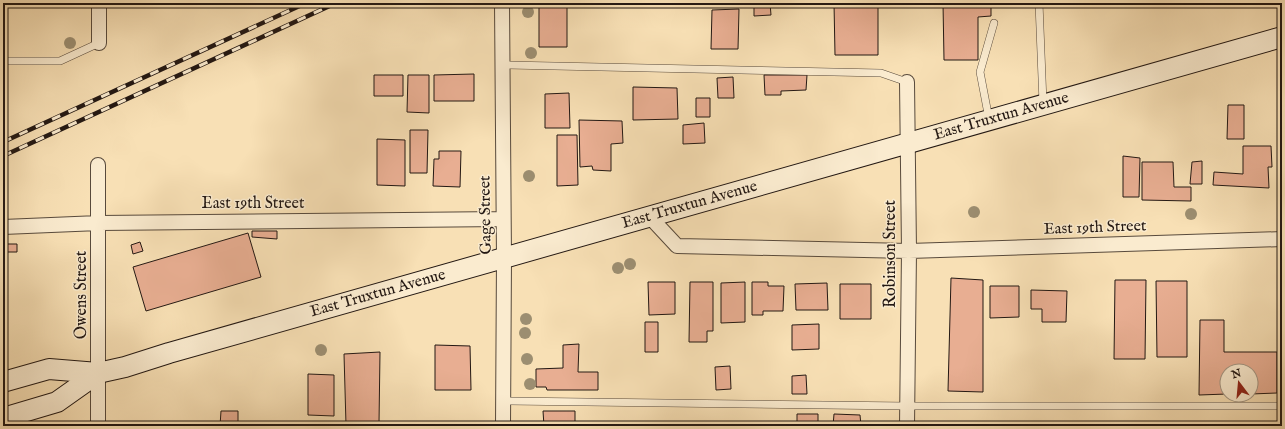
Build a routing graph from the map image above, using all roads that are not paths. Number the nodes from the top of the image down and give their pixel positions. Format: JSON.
{"nodes":[{"id":1,"x":99,"y":3,"type":"edge"},
{"id":2,"x":502,"y":3,"type":"edge"},
{"id":3,"x":1039,"y":3,"type":"edge"},
{"id":4,"x":994,"y":24,"type":"dead end"},
{"id":5,"x":1282,"y":38,"type":"edge"},
{"id":6,"x":99,"y":44,"type":"joint"},
{"id":7,"x":3,"y":61,"type":"edge"},
{"id":8,"x":503,"y":66,"type":"junction"},
{"id":9,"x":908,"y":82,"type":"joint"},
{"id":10,"x":1043,"y":105,"type":"junction"},
{"id":11,"x":989,"y":121,"type":"junction"},
{"id":12,"x":909,"y":143,"type":"junction"},
{"id":13,"x":98,"y":165,"type":"dead end"},
{"id":14,"x":650,"y":217,"type":"junction"},
{"id":15,"x":503,"y":219,"type":"junction"},
{"id":16,"x":99,"y":223,"type":"junction"},
{"id":17,"x":3,"y":227,"type":"edge"},
{"id":18,"x":1282,"y":238,"type":"edge"},
{"id":19,"x":909,"y":251,"type":"junction"},
{"id":20,"x":504,"y":258,"type":"junction"},
{"id":21,"x":98,"y":373,"type":"junction"},
{"id":22,"x":3,"y":382,"type":"edge"},
{"id":23,"x":503,"y":401,"type":"junction"},
{"id":24,"x":907,"y":406,"type":"junction"},
{"id":25,"x":1282,"y":406,"type":"edge"},
{"id":26,"x":3,"y":418,"type":"edge"},
{"id":27,"x":98,"y":426,"type":"edge"},
{"id":28,"x":503,"y":426,"type":"edge"},
{"id":29,"x":907,"y":426,"type":"edge"}],
"edges":[{"from":1,"to":6,"type":"street"},
{"from":2,"to":8,"type":"street","name":"Gage Street"},
{"from":3,"to":10,"type":"lane"},
{"from":4,"to":11,"type":"lane"},
{"from":5,"to":10,"type":"main road","name":"East Truxtun Avenue"},
{"from":6,"to":7,"type":"lane"},
{"from":8,"to":9,"type":"lane"},
{"from":8,"to":15,"type":"street","name":"Gage Street"},
{"from":9,"to":12,"type":"street","name":"Robinson Street"},
{"from":10,"to":11,"type":"main road","name":"East Truxtun Avenue"},
{"from":11,"to":12,"type":"main road","name":"East Truxtun Avenue"},
{"from":12,"to":14,"type":"main road","name":"East Truxtun Avenue"},
{"from":12,"to":19,"type":"street","name":"Robinson Street"},
{"from":13,"to":16,"type":"street","name":"Owens Street"},
{"from":14,"to":19,"type":"street","name":"East 19th Street"},
{"from":14,"to":20,"type":"main road","name":"East Truxtun Avenue"},
{"from":15,"to":16,"type":"street","name":"East 19th Street"},
{"from":15,"to":20,"type":"street","name":"Gage Street"},
{"from":16,"to":17,"type":"street","name":"East 19th Street"},
{"from":16,"to":21,"type":"street","name":"Owens Street"},
{"from":18,"to":19,"type":"street","name":"East 19th Street"},
{"from":19,"to":24,"type":"street","name":"Robinson Street"},
{"from":20,"to":21,"type":"main road","name":"East Truxtun Avenue"},
{"from":20,"to":23,"type":"street","name":"Gage Street"},
{"from":21,"to":22,"type":"main road","name":"East Truxtun Avenue"},
{"from":21,"to":26,"type":"main road","name":"East Truxtun Avenue"},
{"from":21,"to":27,"type":"street","name":"Owens Street"},
{"from":23,"to":24,"type":"lane"},
{"from":23,"to":28,"type":"street","name":"Gage Street"},
{"from":24,"to":25,"type":"lane"},
{"from":24,"to":29,"type":"street","name":"Robinson Street"}]}
